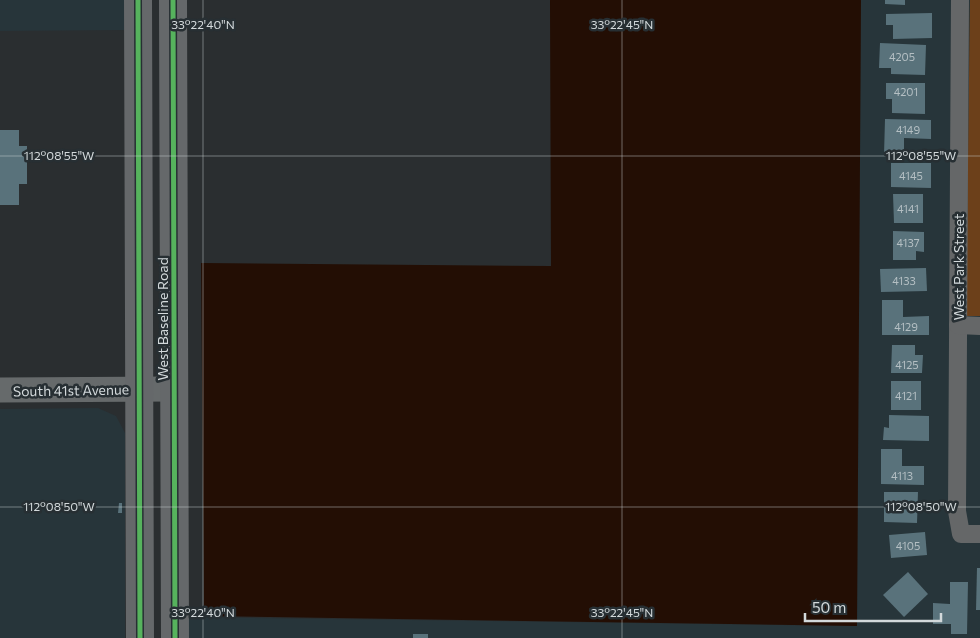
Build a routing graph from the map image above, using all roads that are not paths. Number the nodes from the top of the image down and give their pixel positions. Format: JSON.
{"nodes":[{"id":1,"x":138,"y":0,"type":"edge"},
{"id":2,"x":173,"y":0,"type":"edge"},
{"id":3,"x":960,"y":0,"type":"edge"},
{"id":4,"x":958,"y":325,"type":"junction"},
{"id":5,"x":980,"y":326,"type":"edge"},
{"id":6,"x":173,"y":388,"type":"junction"},
{"id":7,"x":141,"y":389,"type":"junction"},
{"id":8,"x":0,"y":390,"type":"edge"},
{"id":9,"x":980,"y":534,"type":"edge"},
{"id":10,"x":140,"y":638,"type":"edge"},
{"id":11,"x":175,"y":638,"type":"edge"}],
"edges":[{"from":1,"to":7,"type":"main road","name":"West Baseline Road"},
{"from":2,"to":6,"type":"main road","name":"West Baseline Road"},
{"from":3,"to":4,"type":"street","name":"West Park Street"},
{"from":4,"to":5,"type":"street"},
{"from":4,"to":9,"type":"street","name":"West Park Street"},
{"from":6,"to":7,"type":"street","name":"South 41st Avenue"},
{"from":6,"to":11,"type":"main road","name":"West Baseline Road"},
{"from":7,"to":8,"type":"street","name":"South 41st Avenue"},
{"from":7,"to":10,"type":"main road","name":"West Baseline Road"}]}
